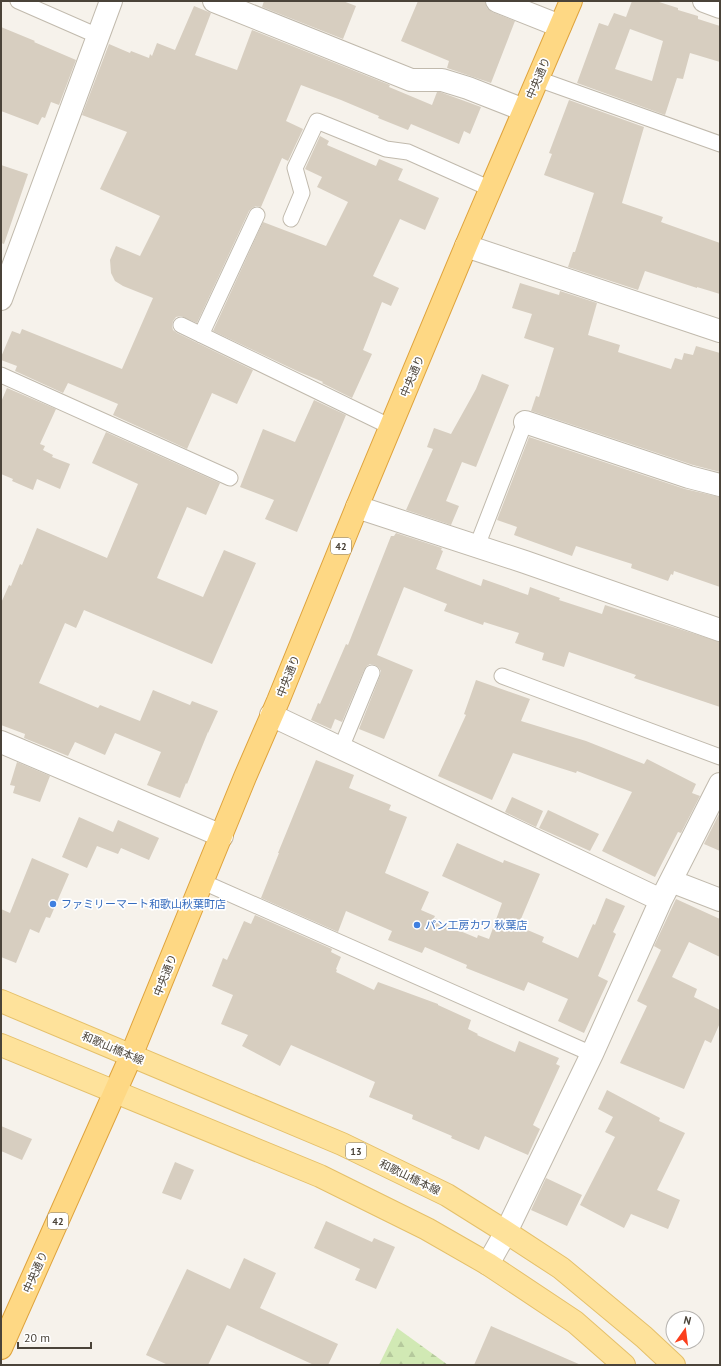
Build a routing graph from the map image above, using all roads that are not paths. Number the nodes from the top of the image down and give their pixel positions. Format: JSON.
{"nodes":[{"id":1,"x":18,"y":1,"type":"edge"},
{"id":2,"x":111,"y":1,"type":"edge"},
{"id":3,"x":214,"y":1,"type":"edge"},
{"id":4,"x":497,"y":1,"type":"edge"},
{"id":5,"x":571,"y":1,"type":"edge"},
{"id":6,"x":704,"y":1,"type":"edge"},
{"id":7,"x":720,"y":7,"type":"edge"},
{"id":8,"x":560,"y":26,"type":"junction"},
{"id":9,"x":98,"y":36,"type":"junction"},
{"id":10,"x":538,"y":79,"type":"junction"},
{"id":11,"x":524,"y":110,"type":"junction"},
{"id":12,"x":720,"y":144,"type":"edge"},
{"id":13,"x":491,"y":189,"type":"junction"},
{"id":14,"x":257,"y":215,"type":"dead end"},
{"id":15,"x":291,"y":219,"type":"dead end"},
{"id":16,"x":466,"y":246,"type":"junction"},
{"id":17,"x":2,"y":290,"type":"edge"},
{"id":18,"x":181,"y":325,"type":"dead end"},
{"id":19,"x":720,"y":331,"type":"edge"},
{"id":20,"x":201,"y":335,"type":"junction"},
{"id":21,"x":1,"y":375,"type":"edge"},
{"id":22,"x":525,"y":422,"type":"joint"},
{"id":23,"x":391,"y":427,"type":"junction"},
{"id":24,"x":230,"y":478,"type":"dead end"},
{"id":25,"x":720,"y":485,"type":"edge"},
{"id":26,"x":357,"y":507,"type":"junction"},
{"id":27,"x":478,"y":546,"type":"junction"},
{"id":28,"x":720,"y":630,"type":"edge"},
{"id":29,"x":372,"y":673,"type":"dead end"},
{"id":30,"x":502,"y":676,"type":"dead end"},
{"id":31,"x":271,"y":715,"type":"junction"},
{"id":32,"x":1,"y":742,"type":"edge"},
{"id":33,"x":341,"y":748,"type":"junction"},
{"id":34,"x":720,"y":757,"type":"edge"},
{"id":35,"x":720,"y":784,"type":"edge"},
{"id":36,"x":222,"y":836,"type":"junction"},
{"id":37,"x":671,"y":881,"type":"junction"},
{"id":38,"x":203,"y":882,"type":"junction"},
{"id":39,"x":661,"y":900,"type":"junction"},
{"id":40,"x":720,"y":900,"type":"edge"},
{"id":41,"x":1,"y":1001,"type":"edge"},
{"id":42,"x":1,"y":1045,"type":"edge"},
{"id":43,"x":592,"y":1054,"type":"junction"},
{"id":44,"x":131,"y":1056,"type":"junction"},
{"id":45,"x":116,"y":1093,"type":"junction"},
{"id":46,"x":506,"y":1232,"type":"junction"},
{"id":47,"x":488,"y":1264,"type":"junction"},
{"id":48,"x":1,"y":1348,"type":"edge"},
{"id":49,"x":624,"y":1365,"type":"edge"},
{"id":50,"x":674,"y":1365,"type":"edge"}],
"edges":[{"from":1,"to":9,"type":"lane"},
{"from":2,"to":9,"type":"street"},
{"from":3,"to":11,"type":"street"},
{"from":4,"to":8,"type":"street"},
{"from":5,"to":8,"type":"highway","name":"中央通り","number":"42"},
{"from":6,"to":7,"type":"street"},
{"from":8,"to":10,"type":"highway","name":"中央通り","number":"42"},
{"from":9,"to":17,"type":"street"},
{"from":10,"to":11,"type":"highway","name":"中央通り","number":"42"},
{"from":10,"to":12,"type":"lane"},
{"from":11,"to":13,"type":"highway","name":"中央通り","number":"42"},
{"from":13,"to":15,"type":"lane"},
{"from":13,"to":16,"type":"highway","name":"中央通り","number":"42"},
{"from":14,"to":20,"type":"lane"},
{"from":16,"to":19,"type":"street"},
{"from":16,"to":23,"type":"highway","name":"中央通り","number":"42"},
{"from":18,"to":20,"type":"lane"},
{"from":20,"to":23,"type":"lane"},
{"from":21,"to":24,"type":"lane"},
{"from":22,"to":25,"type":"street"},
{"from":22,"to":27,"type":"lane"},
{"from":23,"to":26,"type":"highway","name":"中央通り","number":"42"},
{"from":26,"to":27,"type":"street"},
{"from":26,"to":31,"type":"highway","name":"中央通り","number":"42"},
{"from":27,"to":28,"type":"street"},
{"from":29,"to":33,"type":"lane"},
{"from":30,"to":34,"type":"lane"},
{"from":31,"to":33,"type":"street"},
{"from":31,"to":36,"type":"highway","name":"中央通り","number":"42"},
{"from":32,"to":36,"type":"street"},
{"from":33,"to":39,"type":"street"},
{"from":35,"to":37,"type":"street"},
{"from":36,"to":38,"type":"highway","name":"中央通り","number":"42"},
{"from":37,"to":39,"type":"street"},
{"from":37,"to":40,"type":"street"},
{"from":38,"to":43,"type":"lane"},
{"from":38,"to":44,"type":"highway","name":"中央通り","number":"42"},
{"from":39,"to":43,"type":"street"},
{"from":41,"to":44,"type":"main road","name":"和歌山橋本線","number":"13"},
{"from":42,"to":45,"type":"main road"},
{"from":43,"to":46,"type":"street"},
{"from":44,"to":45,"type":"highway","name":"中央通り","number":"42"},
{"from":44,"to":46,"type":"main road","name":"和歌山橋本線","number":"13"},
{"from":45,"to":47,"type":"main road"},
{"from":45,"to":48,"type":"highway","name":"中央通り","number":"42"},
{"from":46,"to":47,"type":"street"},
{"from":46,"to":50,"type":"main road","name":"和歌山橋本線","number":"13"},
{"from":47,"to":49,"type":"main road"}]}
